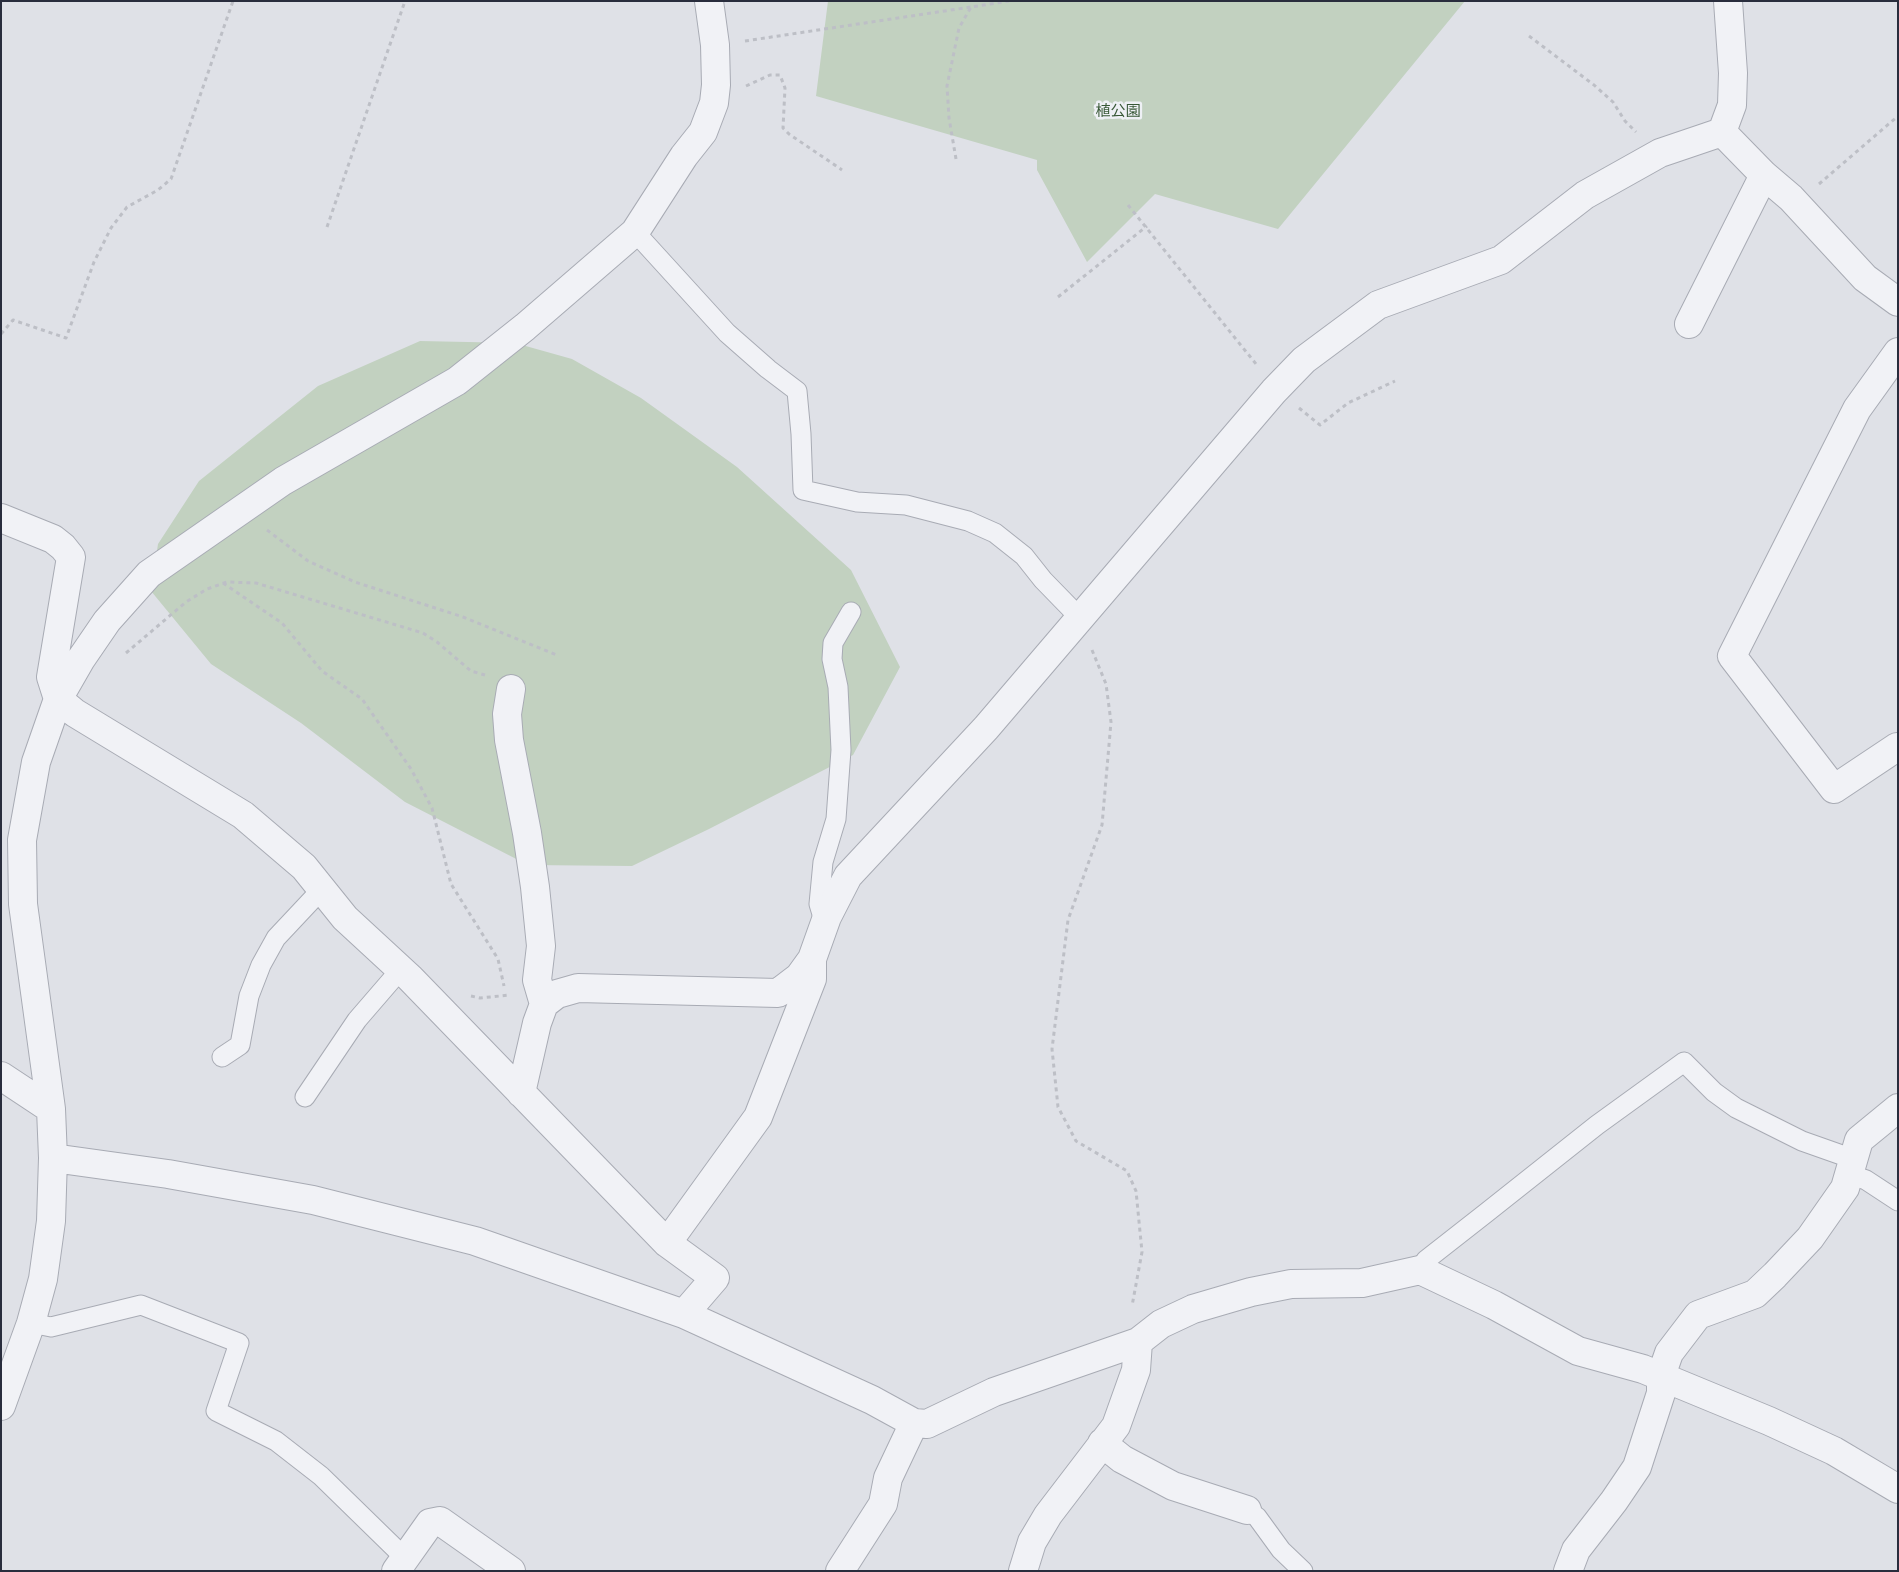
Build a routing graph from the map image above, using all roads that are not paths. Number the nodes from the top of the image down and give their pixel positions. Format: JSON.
{"nodes":[{"id":1,"x":709,"y":1,"type":"edge"},
{"id":2,"x":1728,"y":1,"type":"edge"},
{"id":3,"x":1722,"y":132,"type":"junction"},
{"id":4,"x":1764,"y":175,"type":"junction"},
{"id":5,"x":635,"y":232,"type":"junction"},
{"id":6,"x":1898,"y":302,"type":"edge"},
{"id":7,"x":1689,"y":324,"type":"dead end"},
{"id":8,"x":1898,"y":352,"type":"edge"},
{"id":9,"x":1,"y":518,"type":"edge"},
{"id":10,"x":851,"y":612,"type":"dead end"},
{"id":11,"x":1076,"y":622,"type":"junction"},
{"id":12,"x":501,"y":683,"type":"road end"},
{"id":13,"x":58,"y":699,"type":"junction"},
{"id":14,"x":1897,"y":747,"type":"edge"},
{"id":15,"x":322,"y":889,"type":"junction"},
{"id":16,"x":827,"y":918,"type":"junction"},
{"id":17,"x":812,"y":959,"type":"junction"},
{"id":18,"x":401,"y":969,"type":"junction"},
{"id":19,"x":544,"y":1004,"type":"junction"},
{"id":20,"x":222,"y":1057,"type":"dead end"},
{"id":21,"x":1,"y":1076,"type":"edge"},
{"id":22,"x":521,"y":1093,"type":"junction"},
{"id":23,"x":305,"y":1097,"type":"dead end"},
{"id":24,"x":1898,"y":1108,"type":"edge"},
{"id":25,"x":51,"y":1110,"type":"junction"},
{"id":26,"x":53,"y":1158,"type":"junction"},
{"id":27,"x":1851,"y":1167,"type":"junction"},
{"id":28,"x":1898,"y":1201,"type":"edge"},
{"id":29,"x":667,"y":1243,"type":"junction"},
{"id":30,"x":1420,"y":1270,"type":"junction"},
{"id":31,"x":684,"y":1314,"type":"junction"},
{"id":32,"x":31,"y":1323,"type":"junction"},
{"id":33,"x":1131,"y":1344,"type":"junction"},
{"id":34,"x":1662,"y":1376,"type":"junction"},
{"id":35,"x":1,"y":1406,"type":"edge"},
{"id":36,"x":914,"y":1423,"type":"junction"},
{"id":37,"x":1102,"y":1443,"type":"junction"},
{"id":38,"x":1898,"y":1488,"type":"edge"},
{"id":39,"x":1247,"y":1510,"type":"joint"},
{"id":40,"x":401,"y":1564,"type":"edge"},
{"id":41,"x":511,"y":1571,"type":"edge"},
{"id":42,"x":840,"y":1571,"type":"edge"},
{"id":43,"x":1023,"y":1571,"type":"edge"},
{"id":44,"x":1303,"y":1571,"type":"edge"},
{"id":45,"x":1568,"y":1571,"type":"edge"}],
"edges":[{"from":1,"to":5,"type":"street"},
{"from":2,"to":3,"type":"street"},
{"from":3,"to":4,"type":"street"},
{"from":3,"to":11,"type":"street"},
{"from":4,"to":6,"type":"street"},
{"from":4,"to":7,"type":"street"},
{"from":5,"to":11,"type":"lane"},
{"from":5,"to":13,"type":"street"},
{"from":8,"to":14,"type":"street"},
{"from":9,"to":13,"type":"street"},
{"from":10,"to":16,"type":"lane"},
{"from":11,"to":16,"type":"street"},
{"from":12,"to":19,"type":"street"},
{"from":13,"to":15,"type":"street"},
{"from":13,"to":25,"type":"street"},
{"from":15,"to":18,"type":"street"},
{"from":15,"to":20,"type":"lane"},
{"from":16,"to":17,"type":"street"},
{"from":17,"to":19,"type":"street"},
{"from":17,"to":29,"type":"street"},
{"from":18,"to":22,"type":"street"},
{"from":18,"to":23,"type":"lane"},
{"from":19,"to":22,"type":"street"},
{"from":21,"to":25,"type":"street"},
{"from":22,"to":29,"type":"street"},
{"from":24,"to":27,"type":"street"},
{"from":25,"to":26,"type":"street"},
{"from":26,"to":31,"type":"street"},
{"from":26,"to":32,"type":"street"},
{"from":27,"to":28,"type":"lane"},
{"from":27,"to":30,"type":"lane"},
{"from":27,"to":34,"type":"street"},
{"from":29,"to":31,"type":"street"},
{"from":30,"to":33,"type":"street"},
{"from":30,"to":34,"type":"street"},
{"from":31,"to":36,"type":"street"},
{"from":32,"to":35,"type":"street"},
{"from":32,"to":40,"type":"lane"},
{"from":33,"to":36,"type":"street"},
{"from":33,"to":37,"type":"street"},
{"from":34,"to":38,"type":"street"},
{"from":34,"to":45,"type":"street"},
{"from":36,"to":42,"type":"street"},
{"from":37,"to":39,"type":"street"},
{"from":37,"to":43,"type":"street"},
{"from":39,"to":44,"type":"lane"},
{"from":40,"to":41,"type":"street"}]}
